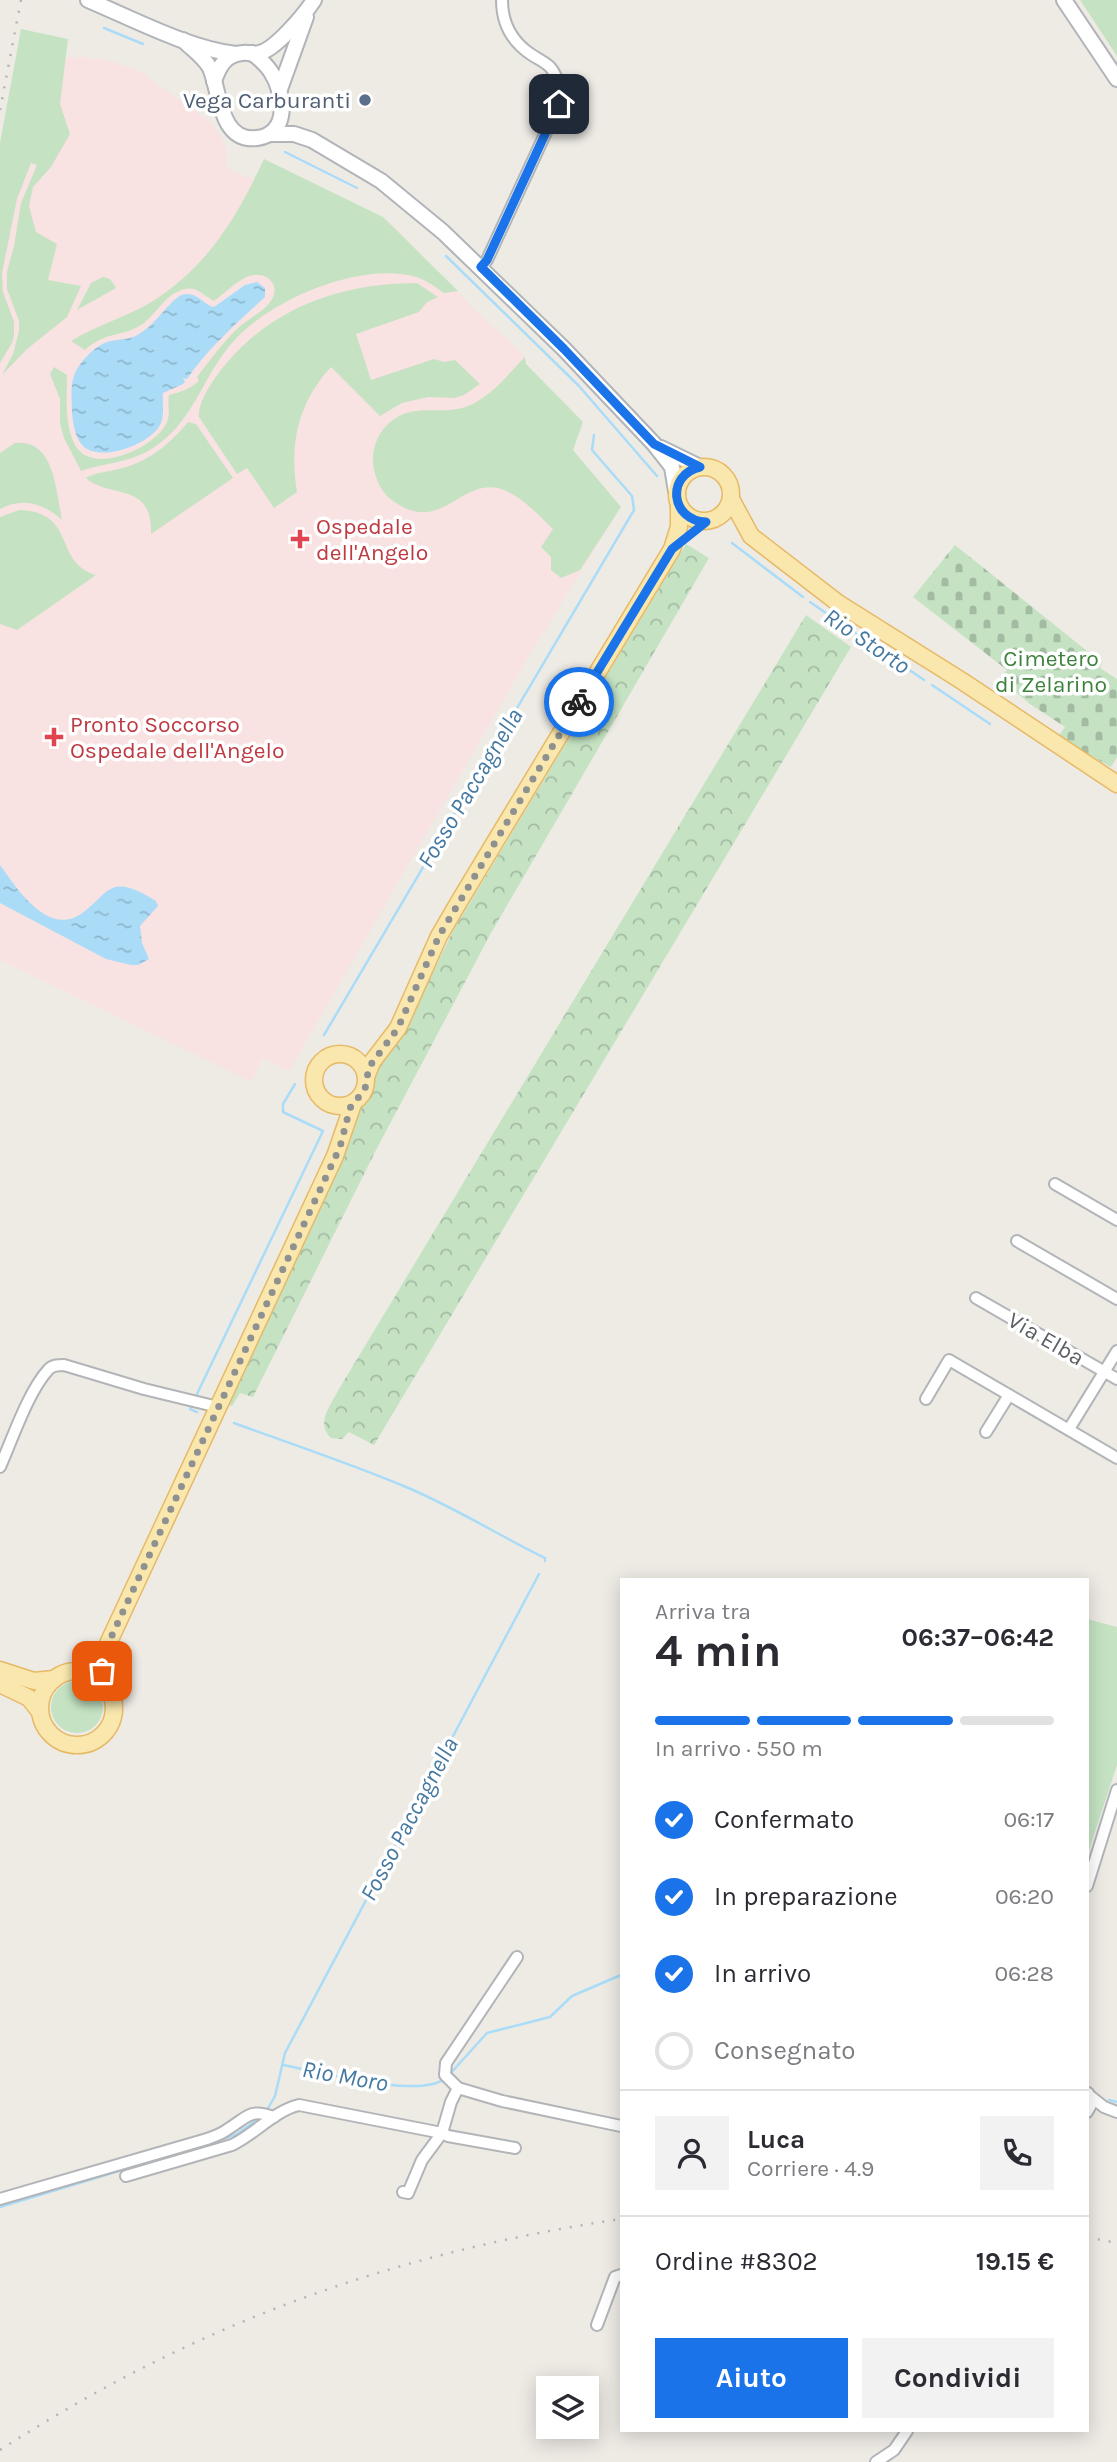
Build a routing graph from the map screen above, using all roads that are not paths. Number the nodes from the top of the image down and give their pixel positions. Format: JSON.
{"nodes":[{"id":1,"x":89,"y":0,"type":"edge"},
{"id":2,"x":502,"y":0,"type":"edge"},
{"id":3,"x":1065,"y":0,"type":"edge"},
{"id":4,"x":312,"y":3,"type":"edge"},
{"id":5,"x":183,"y":40,"type":"junction"},
{"id":6,"x":252,"y":53,"type":"junction"},
{"id":7,"x":236,"y":54,"type":"junction"},
{"id":8,"x":1117,"y":79,"type":"edge"},
{"id":9,"x":214,"y":81,"type":"junction"},
{"id":10,"x":281,"y":98,"type":"junction"},
{"id":11,"x":271,"y":134,"type":"junction"},
{"id":12,"x":312,"y":140,"type":"junction"},
{"id":13,"x":481,"y":267,"type":"junction"},
{"id":14,"x":654,"y":444,"type":"junction"},
{"id":15,"x":700,"y":467,"type":"junction"},
{"id":16,"x":678,"y":498,"type":"junction"},
{"id":17,"x":731,"y":499,"type":"junction"},
{"id":18,"x":708,"y":521,"type":"junction"},
{"id":19,"x":751,"y":536,"type":"junction"},
{"id":20,"x":672,"y":549,"type":"junction"},
{"id":21,"x":1096,"y":771,"type":"junction"},
{"id":22,"x":1117,"y":778,"type":"edge"},
{"id":23,"x":1117,"y":784,"type":"edge"},
{"id":24,"x":382,"y":1049,"type":"junction"},
{"id":25,"x":351,"y":1056,"type":"junction"},
{"id":26,"x":366,"y":1077,"type":"junction"},
{"id":27,"x":329,"y":1104,"type":"junction"},
{"id":28,"x":353,"y":1104,"type":"junction"},
{"id":29,"x":340,"y":1147,"type":"junction"},
{"id":30,"x":1055,"y":1184,"type":"dead end"},
{"id":31,"x":1117,"y":1220,"type":"edge"},
{"id":32,"x":1017,"y":1241,"type":"dead end"},
{"id":33,"x":976,"y":1298,"type":"dead end"},
{"id":34,"x":1117,"y":1299,"type":"edge"},
{"id":35,"x":1117,"y":1351,"type":"edge"},
{"id":36,"x":1104,"y":1372,"type":"junction"},
{"id":37,"x":1117,"y":1379,"type":"edge"},
{"id":38,"x":1009,"y":1395,"type":"junction"},
{"id":39,"x":926,"y":1399,"type":"dead end"},
{"id":40,"x":218,"y":1407,"type":"junction"},
{"id":41,"x":1069,"y":1429,"type":"junction"},
{"id":42,"x":986,"y":1432,"type":"dead end"},
{"id":43,"x":1117,"y":1458,"type":"edge"},
{"id":44,"x":0,"y":1467,"type":"edge"},
{"id":45,"x":106,"y":1648,"type":"junction"},
{"id":46,"x":0,"y":1670,"type":"edge"},
{"id":47,"x":75,"y":1671,"type":"junction"},
{"id":48,"x":54,"y":1679,"type":"junction"},
{"id":49,"x":0,"y":1684,"type":"edge"},
{"id":50,"x":107,"y":1686,"type":"junction"},
{"id":51,"x":40,"y":1712,"type":"junction"},
{"id":52,"x":1117,"y":1790,"type":"edge"},
{"id":53,"x":1114,"y":1809,"type":"edge"},
{"id":54,"x":1089,"y":1879,"type":"edge"},
{"id":55,"x":517,"y":1958,"type":"dead end"},
{"id":56,"x":451,"y":2082,"type":"junction"},
{"id":57,"x":1089,"y":2095,"type":"edge"},
{"id":58,"x":1104,"y":2107,"type":"junction"},
{"id":59,"x":1089,"y":2110,"type":"edge"},
{"id":60,"x":1117,"y":2112,"type":"edge"},
{"id":61,"x":268,"y":2115,"type":"junction"},
{"id":62,"x":620,"y":2126,"type":"edge"},
{"id":63,"x":442,"y":2133,"type":"junction"},
{"id":64,"x":515,"y":2148,"type":"dead end"},
{"id":65,"x":126,"y":2176,"type":"dead end"},
{"id":66,"x":402,"y":2192,"type":"dead end"},
{"id":67,"x":0,"y":2199,"type":"edge"},
{"id":68,"x":620,"y":2275,"type":"edge"},
{"id":69,"x":597,"y":2325,"type":"dead end"},
{"id":70,"x":894,"y":2432,"type":"edge"},
{"id":71,"x":906,"y":2432,"type":"edge"},
{"id":72,"x":894,"y":2450,"type":"junction"},
{"id":73,"x":876,"y":2462,"type":"edge"}],
"edges":[{"from":1,"to":5,"type":"main road"},
{"from":2,"to":13,"type":"street"},
{"from":3,"to":8,"type":"main road"},
{"from":4,"to":6,"type":"main road"},
{"from":4,"to":10,"type":"main road"},
{"from":5,"to":7,"type":"main road"},
{"from":5,"to":9,"type":"main road"},
{"from":6,"to":7,"type":"main road"},
{"from":6,"to":10,"type":"main road"},
{"from":7,"to":9,"type":"main road"},
{"from":9,"to":11,"type":"main road"},
{"from":10,"to":11,"type":"main road"},
{"from":10,"to":12,"type":"main road"},
{"from":11,"to":12,"type":"main road"},
{"from":12,"to":13,"type":"main road"},
{"from":13,"to":14,"type":"main road"},
{"from":14,"to":15,"type":"main road"},
{"from":14,"to":16,"type":"main road"},
{"from":15,"to":16,"type":"main road"},
{"from":15,"to":17,"type":"main road"},
{"from":16,"to":18,"type":"main road"},
{"from":16,"to":20,"type":"main road"},
{"from":17,"to":18,"type":"main road"},
{"from":17,"to":19,"type":"main road"},
{"from":18,"to":19,"type":"main road"},
{"from":18,"to":20,"type":"main road"},
{"from":19,"to":21,"type":"main road"},
{"from":20,"to":24,"type":"main road"},
{"from":21,"to":22,"type":"main road"},
{"from":21,"to":23,"type":"main road"},
{"from":24,"to":25,"type":"main road"},
{"from":24,"to":26,"type":"main road"},
{"from":25,"to":26,"type":"main road"},
{"from":25,"to":27,"type":"main road"},
{"from":26,"to":28,"type":"main road"},
{"from":27,"to":28,"type":"main road"},
{"from":27,"to":29,"type":"main road"},
{"from":28,"to":29,"type":"main road"},
{"from":29,"to":40,"type":"main road"},
{"from":30,"to":31,"type":"street"},
{"from":32,"to":34,"type":"street"},
{"from":33,"to":36,"type":"street","name":"Via Elba"},
{"from":35,"to":36,"type":"street"},
{"from":36,"to":37,"type":"street","name":"Via Elba"},
{"from":36,"to":41,"type":"street"},
{"from":38,"to":39,"type":"street"},
{"from":38,"to":41,"type":"street"},
{"from":38,"to":42,"type":"street"},
{"from":40,"to":44,"type":"street"},
{"from":40,"to":45,"type":"main road"},
{"from":41,"to":43,"type":"street"},
{"from":45,"to":47,"type":"main road"},
{"from":45,"to":50,"type":"main road"},
{"from":46,"to":48,"type":"main road"},
{"from":47,"to":48,"type":"main road"},
{"from":47,"to":50,"type":"main road"},
{"from":48,"to":51,"type":"main road"},
{"from":49,"to":51,"type":"main road"},
{"from":50,"to":51,"type":"main road"},
{"from":52,"to":53,"type":"street"},
{"from":53,"to":54,"type":"street"},
{"from":55,"to":56,"type":"street"},
{"from":56,"to":62,"type":"street"},
{"from":56,"to":63,"type":"street"},
{"from":57,"to":58,"type":"street"},
{"from":58,"to":59,"type":"street"},
{"from":58,"to":60,"type":"street"},
{"from":61,"to":63,"type":"street"},
{"from":61,"to":65,"type":"street"},
{"from":61,"to":67,"type":"street"},
{"from":63,"to":64,"type":"street"},
{"from":63,"to":66,"type":"street"},
{"from":68,"to":69,"type":"street"},
{"from":70,"to":72,"type":"street"},
{"from":71,"to":72,"type":"street"},
{"from":72,"to":73,"type":"street"}]}
